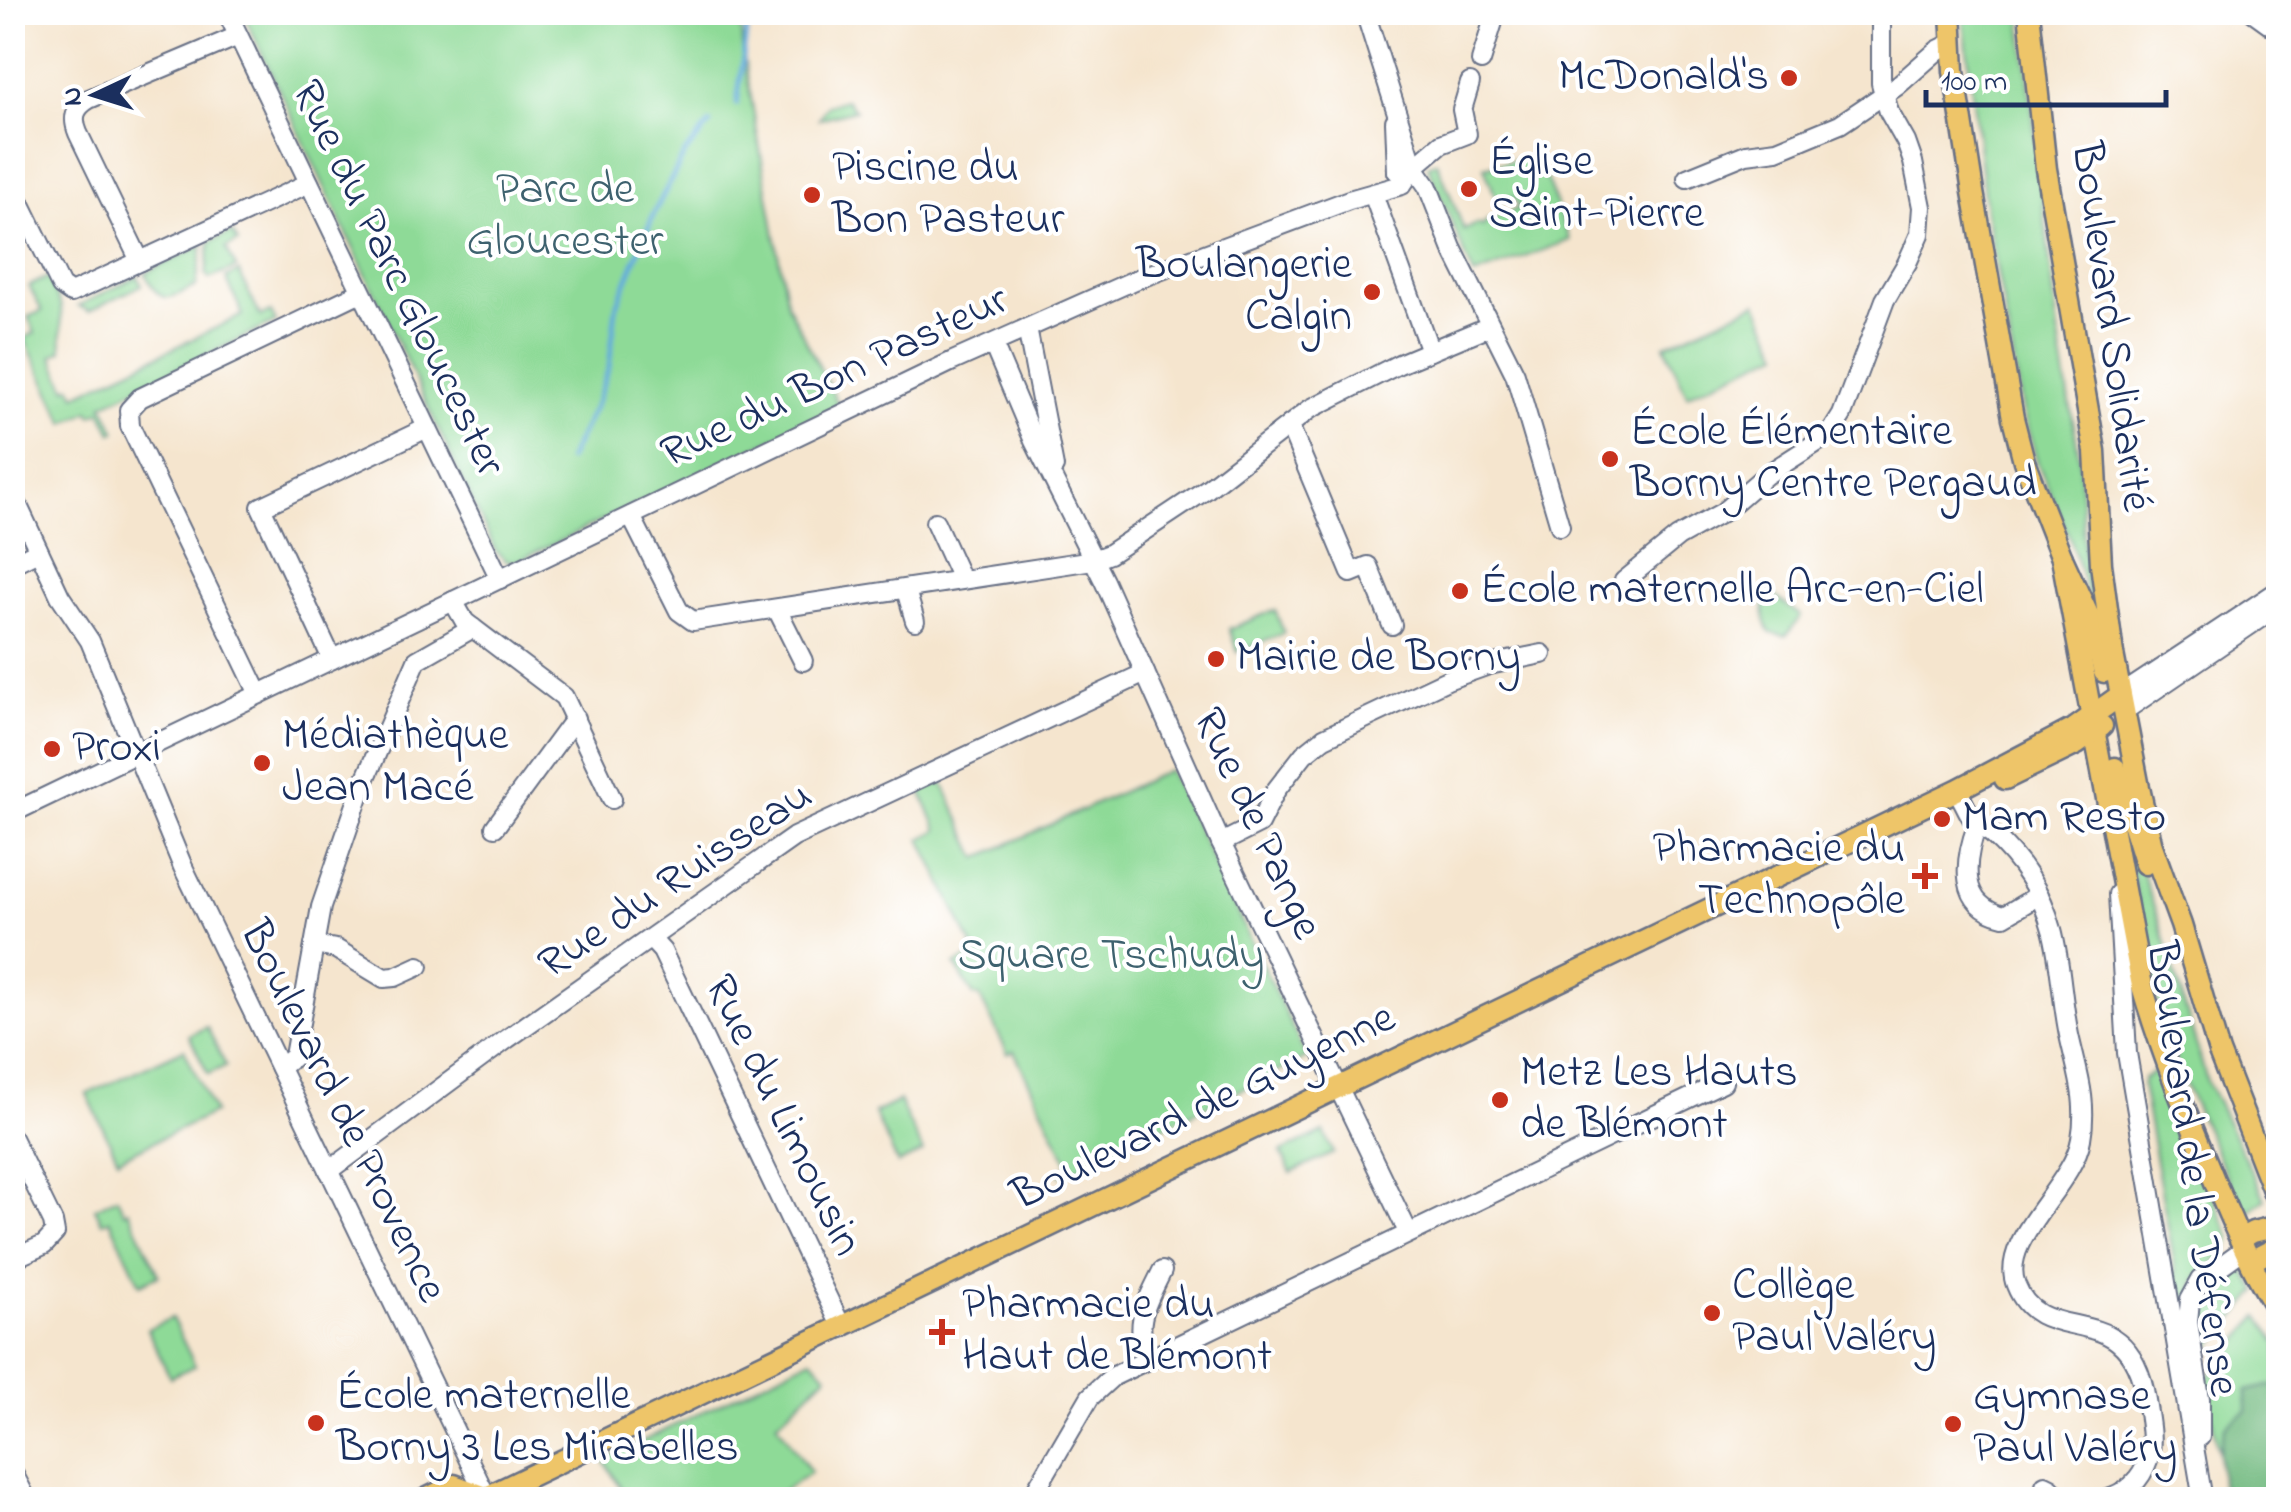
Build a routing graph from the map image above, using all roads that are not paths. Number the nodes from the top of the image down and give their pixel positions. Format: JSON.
{"nodes":[{"id":1,"x":227,"y":12,"type":"edge"},
{"id":2,"x":1365,"y":12,"type":"edge"},
{"id":3,"x":1496,"y":12,"type":"edge"},
{"id":4,"x":1881,"y":12,"type":"edge"},
{"id":5,"x":1951,"y":12,"type":"edge"},
{"id":6,"x":2029,"y":12,"type":"edge"},
{"id":7,"x":2253,"y":12,"type":"edge"},
{"id":8,"x":2278,"y":30,"type":"edge"},
{"id":9,"x":238,"y":36,"type":"junction"},
{"id":10,"x":1952,"y":43,"type":"junction"},
{"id":11,"x":1481,"y":61,"type":"dead end"},
{"id":12,"x":1470,"y":84,"type":"dead end"},
{"id":13,"x":1883,"y":94,"type":"junction"},
{"id":14,"x":1406,"y":169,"type":"junction"},
{"id":15,"x":1686,"y":178,"type":"dead end"},
{"id":16,"x":308,"y":183,"type":"junction"},
{"id":17,"x":12,"y":186,"type":"edge"},
{"id":18,"x":1377,"y":192,"type":"junction"},
{"id":19,"x":140,"y":261,"type":"junction"},
{"id":20,"x":361,"y":292,"type":"junction"},
{"id":21,"x":1490,"y":326,"type":"junction"},
{"id":22,"x":1028,"y":328,"type":"junction"},
{"id":23,"x":993,"y":344,"type":"junction"},
{"id":24,"x":1430,"y":351,"type":"junction"},
{"id":25,"x":1288,"y":425,"type":"junction"},
{"id":26,"x":427,"y":428,"type":"junction"},
{"id":27,"x":1057,"y":483,"type":"junction"},
{"id":28,"x":12,"y":493,"type":"edge"},
{"id":29,"x":631,"y":516,"type":"junction"},
{"id":30,"x":935,"y":522,"type":"dead end"},
{"id":31,"x":1560,"y":526,"type":"dead end"},
{"id":32,"x":38,"y":552,"type":"junction"},
{"id":33,"x":1093,"y":560,"type":"junction"},
{"id":34,"x":12,"y":564,"type":"edge"},
{"id":35,"x":500,"y":579,"type":"junction"},
{"id":36,"x":962,"y":580,"type":"junction"},
{"id":37,"x":1624,"y":582,"type":"dead end"},
{"id":38,"x":906,"y":590,"type":"junction"},
{"id":39,"x":2278,"y":592,"type":"edge"},
{"id":40,"x":453,"y":601,"type":"junction"},
{"id":41,"x":2278,"y":606,"type":"edge"},
{"id":42,"x":778,"y":609,"type":"junction"},
{"id":43,"x":915,"y":621,"type":"dead end"},
{"id":44,"x":1392,"y":624,"type":"dead end"},
{"id":45,"x":473,"y":628,"type":"junction"},
{"id":46,"x":1542,"y":654,"type":"dead end"},
{"id":47,"x":332,"y":660,"type":"junction"},
{"id":48,"x":803,"y":661,"type":"dead end"},
{"id":49,"x":1145,"y":673,"type":"junction"},
{"id":50,"x":260,"y":694,"type":"junction"},
{"id":51,"x":2108,"y":713,"type":"junction"},
{"id":52,"x":575,"y":718,"type":"junction"},
{"id":53,"x":136,"y":754,"type":"junction"},
{"id":54,"x":1957,"y":790,"type":"junction"},
{"id":55,"x":612,"y":798,"type":"dead end"},
{"id":56,"x":12,"y":813,"type":"edge"},
{"id":57,"x":1977,"y":826,"type":"junction"},
{"id":58,"x":495,"y":827,"type":"dead end"},
{"id":59,"x":1221,"y":844,"type":"junction"},
{"id":60,"x":2116,"y":848,"type":"junction"},
{"id":61,"x":2040,"y":895,"type":"junction"},
{"id":62,"x":651,"y":939,"type":"junction"},
{"id":63,"x":314,"y":945,"type":"junction"},
{"id":64,"x":419,"y":966,"type":"dead end"},
{"id":65,"x":280,"y":1068,"type":"junction"},
{"id":66,"x":1723,"y":1082,"type":"dead end"},
{"id":67,"x":1338,"y":1087,"type":"junction"},
{"id":68,"x":12,"y":1138,"type":"edge"},
{"id":69,"x":329,"y":1171,"type":"junction"},
{"id":70,"x":2274,"y":1194,"type":"edge"},
{"id":71,"x":2278,"y":1226,"type":"edge"},
{"id":72,"x":1408,"y":1232,"type":"junction"},
{"id":73,"x":2278,"y":1247,"type":"edge"},
{"id":74,"x":2245,"y":1250,"type":"junction"},
{"id":75,"x":12,"y":1259,"type":"edge"},
{"id":76,"x":1162,"y":1271,"type":"dead end"},
{"id":77,"x":2278,"y":1310,"type":"edge"},
{"id":78,"x":842,"y":1328,"type":"junction"},
{"id":79,"x":1146,"y":1360,"type":"junction"},
{"id":80,"x":12,"y":1471,"type":"edge"},
{"id":81,"x":2202,"y":1491,"type":"edge"},
{"id":82,"x":485,"y":1498,"type":"edge"},
{"id":83,"x":27,"y":1500,"type":"edge"},
{"id":84,"x":424,"y":1500,"type":"edge"},
{"id":85,"x":1030,"y":1500,"type":"edge"},
{"id":86,"x":2106,"y":1500,"type":"edge"}],
"edges":[{"from":1,"to":9,"type":"street","name":"Rue du Parc Gloucester"},
{"from":2,"to":14,"type":"street"},
{"from":3,"to":11,"type":"street"},
{"from":4,"to":13,"type":"street"},
{"from":5,"to":10,"type":"main road","name":"Boulevard Solidarité"},
{"from":6,"to":51,"type":"main road","name":"Boulevard Solidarité"},
{"from":7,"to":8,"type":"street"},
{"from":9,"to":16,"type":"street","name":"Rue du Parc Gloucester"},
{"from":9,"to":19,"type":"street"},
{"from":10,"to":13,"type":"street"},
{"from":10,"to":51,"type":"main road","name":"Boulevard Solidarité"},
{"from":12,"to":14,"type":"street"},
{"from":13,"to":15,"type":"street"},
{"from":13,"to":37,"type":"street"},
{"from":14,"to":18,"type":"street"},
{"from":14,"to":21,"type":"street"},
{"from":16,"to":19,"type":"street"},
{"from":16,"to":20,"type":"street","name":"Rue du Parc Gloucester"},
{"from":17,"to":19,"type":"street"},
{"from":18,"to":22,"type":"street","name":"Rue du Bon Pasteur"},
{"from":18,"to":24,"type":"street"},
{"from":20,"to":26,"type":"street","name":"Rue du Parc Gloucester"},
{"from":20,"to":50,"type":"street"},
{"from":21,"to":24,"type":"street"},
{"from":21,"to":31,"type":"street"},
{"from":22,"to":23,"type":"street","name":"Rue du Bon Pasteur"},
{"from":22,"to":27,"type":"street","name":"Rue de Pange"},
{"from":23,"to":27,"type":"street","name":"Rue de Pange"},
{"from":23,"to":29,"type":"street","name":"Rue du Bon Pasteur"},
{"from":24,"to":25,"type":"street"},
{"from":25,"to":33,"type":"street"},
{"from":25,"to":44,"type":"street"},
{"from":26,"to":35,"type":"street","name":"Rue du Parc Gloucester"},
{"from":26,"to":47,"type":"street"},
{"from":27,"to":33,"type":"street","name":"Rue de Pange"},
{"from":28,"to":32,"type":"street","name":"Boulevard de Provence"},
{"from":29,"to":35,"type":"street","name":"Rue du Bon Pasteur"},
{"from":29,"to":42,"type":"street"},
{"from":30,"to":36,"type":"street"},
{"from":32,"to":34,"type":"street"},
{"from":32,"to":53,"type":"street","name":"Boulevard de Provence"},
{"from":33,"to":36,"type":"street"},
{"from":33,"to":49,"type":"street","name":"Rue de Pange"},
{"from":35,"to":40,"type":"street","name":"Rue du Bon Pasteur"},
{"from":36,"to":38,"type":"street"},
{"from":38,"to":42,"type":"street"},
{"from":38,"to":43,"type":"street"},
{"from":39,"to":51,"type":"street"},
{"from":40,"to":45,"type":"street"},
{"from":40,"to":47,"type":"street","name":"Rue du Bon Pasteur"},
{"from":41,"to":51,"type":"street"},
{"from":42,"to":48,"type":"street"},
{"from":45,"to":52,"type":"street"},
{"from":45,"to":63,"type":"street"},
{"from":46,"to":59,"type":"street"},
{"from":47,"to":50,"type":"street","name":"Rue du Bon Pasteur"},
{"from":49,"to":59,"type":"street","name":"Rue de Pange"},
{"from":49,"to":62,"type":"street","name":"Rue du Ruisseau"},
{"from":50,"to":53,"type":"street","name":"Rue du Bon Pasteur"},
{"from":51,"to":54,"type":"main road","name":"Boulevard de Guyenne"},
{"from":51,"to":60,"type":"main road","name":"Boulevard Solidarité"},
{"from":51,"to":70,"type":"main road","name":"Boulevard Solidarité"},
{"from":52,"to":55,"type":"street"},
{"from":52,"to":58,"type":"street"},
{"from":53,"to":56,"type":"street","name":"Rue du Bon Pasteur"},
{"from":53,"to":65,"type":"street","name":"Boulevard de Provence"},
{"from":54,"to":57,"type":"street"},
{"from":54,"to":67,"type":"main road","name":"Boulevard de Guyenne"},
{"from":57,"to":61,"type":"street"},
{"from":57,"to":61,"type":"street"},
{"from":59,"to":67,"type":"street","name":"Rue de Pange"},
{"from":60,"to":74,"type":"main road","name":"Boulevard Solidarité"},
{"from":60,"to":81,"type":"street","name":"Boulevard de la Défense"},
{"from":61,"to":86,"type":"street"},
{"from":62,"to":69,"type":"street","name":"Rue du Ruisseau"},
{"from":62,"to":78,"type":"street","name":"Rue du Limousin"},
{"from":63,"to":64,"type":"street"},
{"from":63,"to":65,"type":"street"},
{"from":65,"to":69,"type":"street","name":"Boulevard de Provence"},
{"from":66,"to":72,"type":"street"},
{"from":67,"to":72,"type":"street","name":"Rue de Pange"},
{"from":67,"to":78,"type":"main road","name":"Boulevard de Guyenne"},
{"from":68,"to":75,"type":"street"},
{"from":69,"to":82,"type":"street","name":"Boulevard de Provence"},
{"from":71,"to":74,"type":"main road"},
{"from":72,"to":79,"type":"street"},
{"from":73,"to":74,"type":"main road"},
{"from":74,"to":77,"type":"main road","name":"Boulevard Solidarité"},
{"from":74,"to":81,"type":"street"},
{"from":76,"to":79,"type":"street"},
{"from":78,"to":82,"type":"main road","name":"Boulevard de Guyenne"},
{"from":79,"to":85,"type":"street"},
{"from":80,"to":83,"type":"street"},
{"from":82,"to":84,"type":"main road","name":"Boulevard de Guyenne"}]}
